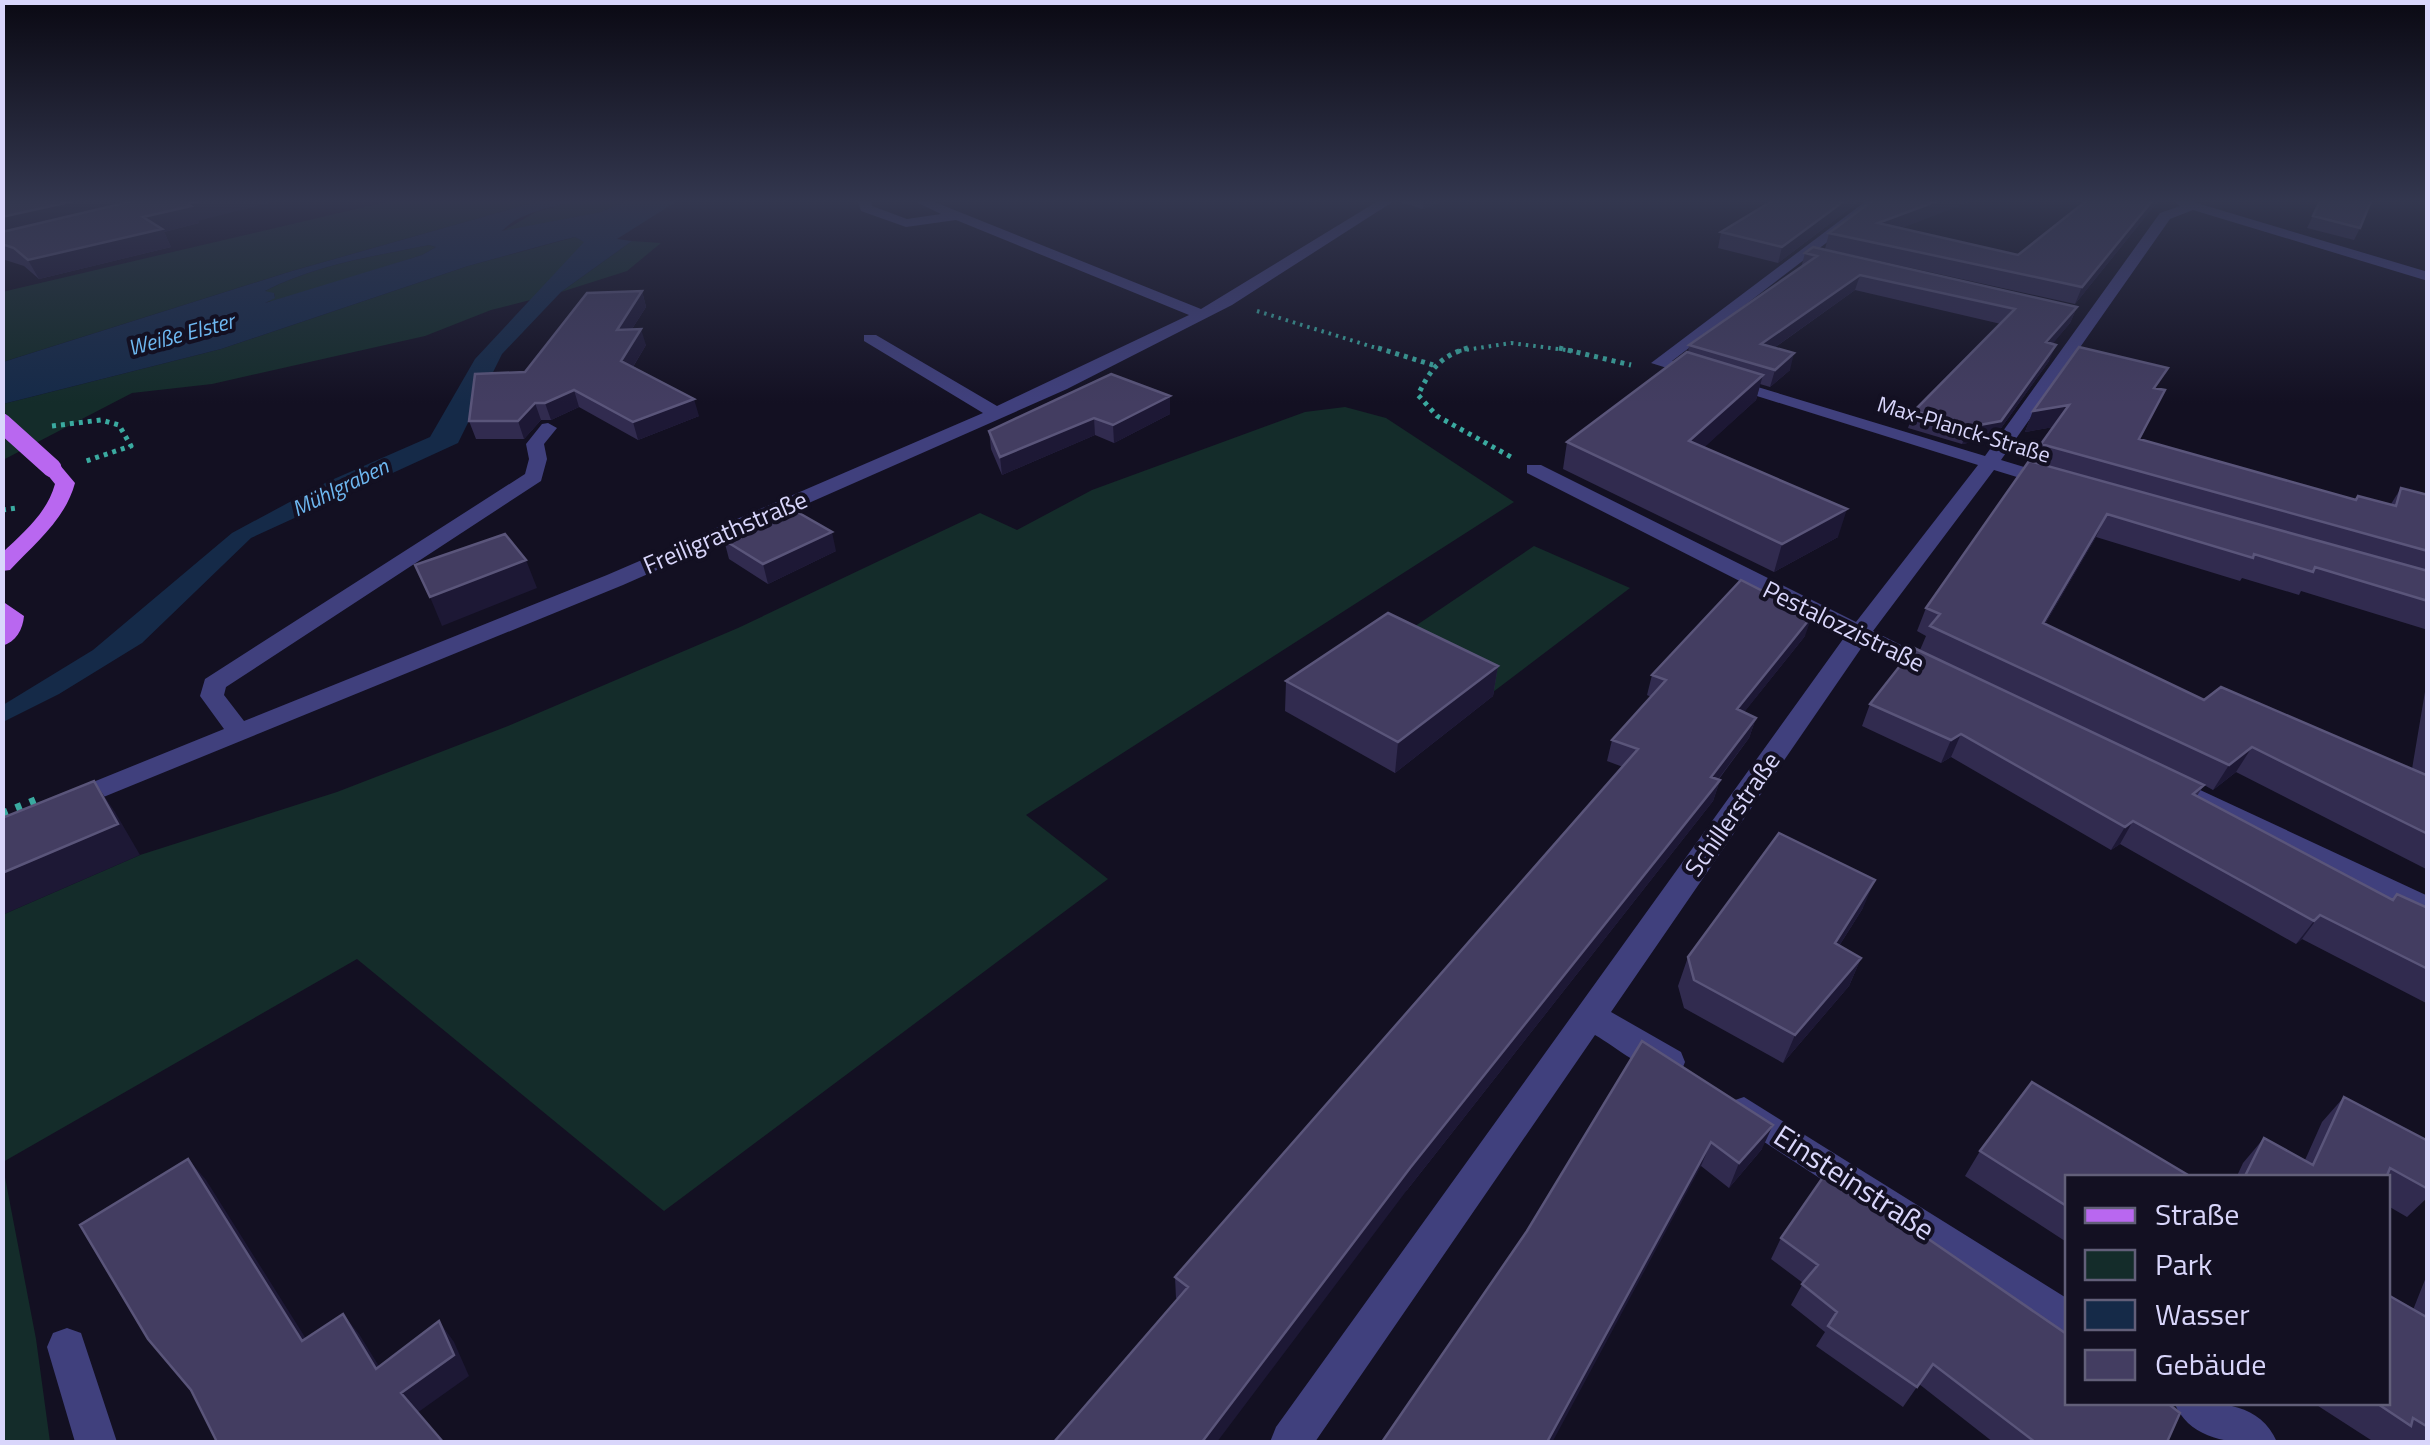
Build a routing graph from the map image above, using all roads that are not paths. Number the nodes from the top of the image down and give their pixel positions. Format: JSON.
{"nodes":[{"id":1,"x":1089,"y":268,"type":"edge"},
{"id":2,"x":1278,"y":268,"type":"edge"},
{"id":3,"x":1785,"y":268,"type":"edge"},
{"id":4,"x":2122,"y":268,"type":"edge"},
{"id":5,"x":2397,"y":268,"type":"edge"},
{"id":6,"x":2428,"y":278,"type":"edge"},
{"id":7,"x":1202,"y":315,"type":"junction"},
{"id":8,"x":870,"y":338,"type":"dead end"},
{"id":9,"x":996,"y":413,"type":"junction"},
{"id":10,"x":2,"y":423,"type":"edge"},
{"id":11,"x":548,"y":428,"type":"dead end"},
{"id":12,"x":1989,"y":464,"type":"junction"},
{"id":13,"x":1534,"y":469,"type":"road end"},
{"id":14,"x":2065,"y":486,"type":"edge"},
{"id":15,"x":2,"y":565,"type":"edge"},
{"id":16,"x":2,"y":608,"type":"edge"},
{"id":17,"x":1859,"y":634,"type":"junction"},
{"id":18,"x":2,"y":639,"type":"edge"},
{"id":19,"x":1966,"y":686,"type":"edge"},
{"id":20,"x":239,"y":732,"type":"junction"},
{"id":21,"x":2179,"y":789,"type":"edge"},
{"id":22,"x":39,"y":814,"type":"edge"},
{"id":23,"x":2428,"y":909,"type":"edge"},
{"id":24,"x":1589,"y":1015,"type":"junction"},
{"id":25,"x":2065,"y":1318,"type":"edge"},
{"id":26,"x":67,"y":1346,"type":"dead end"},
{"id":27,"x":2199,"y":1405,"type":"edge"},
{"id":28,"x":96,"y":1442,"type":"edge"},
{"id":29,"x":1291,"y":1442,"type":"edge"},
{"id":30,"x":2256,"y":1442,"type":"edge"}],
"edges":[{"from":1,"to":7,"type":"street"},
{"from":2,"to":7,"type":"street","name":"Freiligrathstraße"},
{"from":3,"to":12,"type":"street","name":"Max-Planck-Straße"},
{"from":4,"to":12,"type":"street","name":"Schillerstraße"},
{"from":5,"to":6,"type":"street"},
{"from":7,"to":9,"type":"street","name":"Freiligrathstraße"},
{"from":8,"to":9,"type":"street"},
{"from":9,"to":20,"type":"street","name":"Freiligrathstraße"},
{"from":10,"to":15,"type":"main road","bridge":true},
{"from":11,"to":20,"type":"street"},
{"from":12,"to":14,"type":"street","name":"Max-Planck-Straße"},
{"from":12,"to":17,"type":"street","name":"Schillerstraße"},
{"from":13,"to":17,"type":"street","name":"Pestalozzistraße"},
{"from":16,"to":18,"type":"main road"},
{"from":17,"to":19,"type":"street","name":"Pestalozzistraße"},
{"from":17,"to":24,"type":"street","name":"Schillerstraße"},
{"from":20,"to":22,"type":"street","name":"Freiligrathstraße"},
{"from":21,"to":23,"type":"street"},
{"from":24,"to":25,"type":"street","name":"Einsteinstraße"},
{"from":24,"to":29,"type":"street","name":"Schillerstraße"},
{"from":26,"to":28,"type":"street"},
{"from":27,"to":30,"type":"street"}]}
